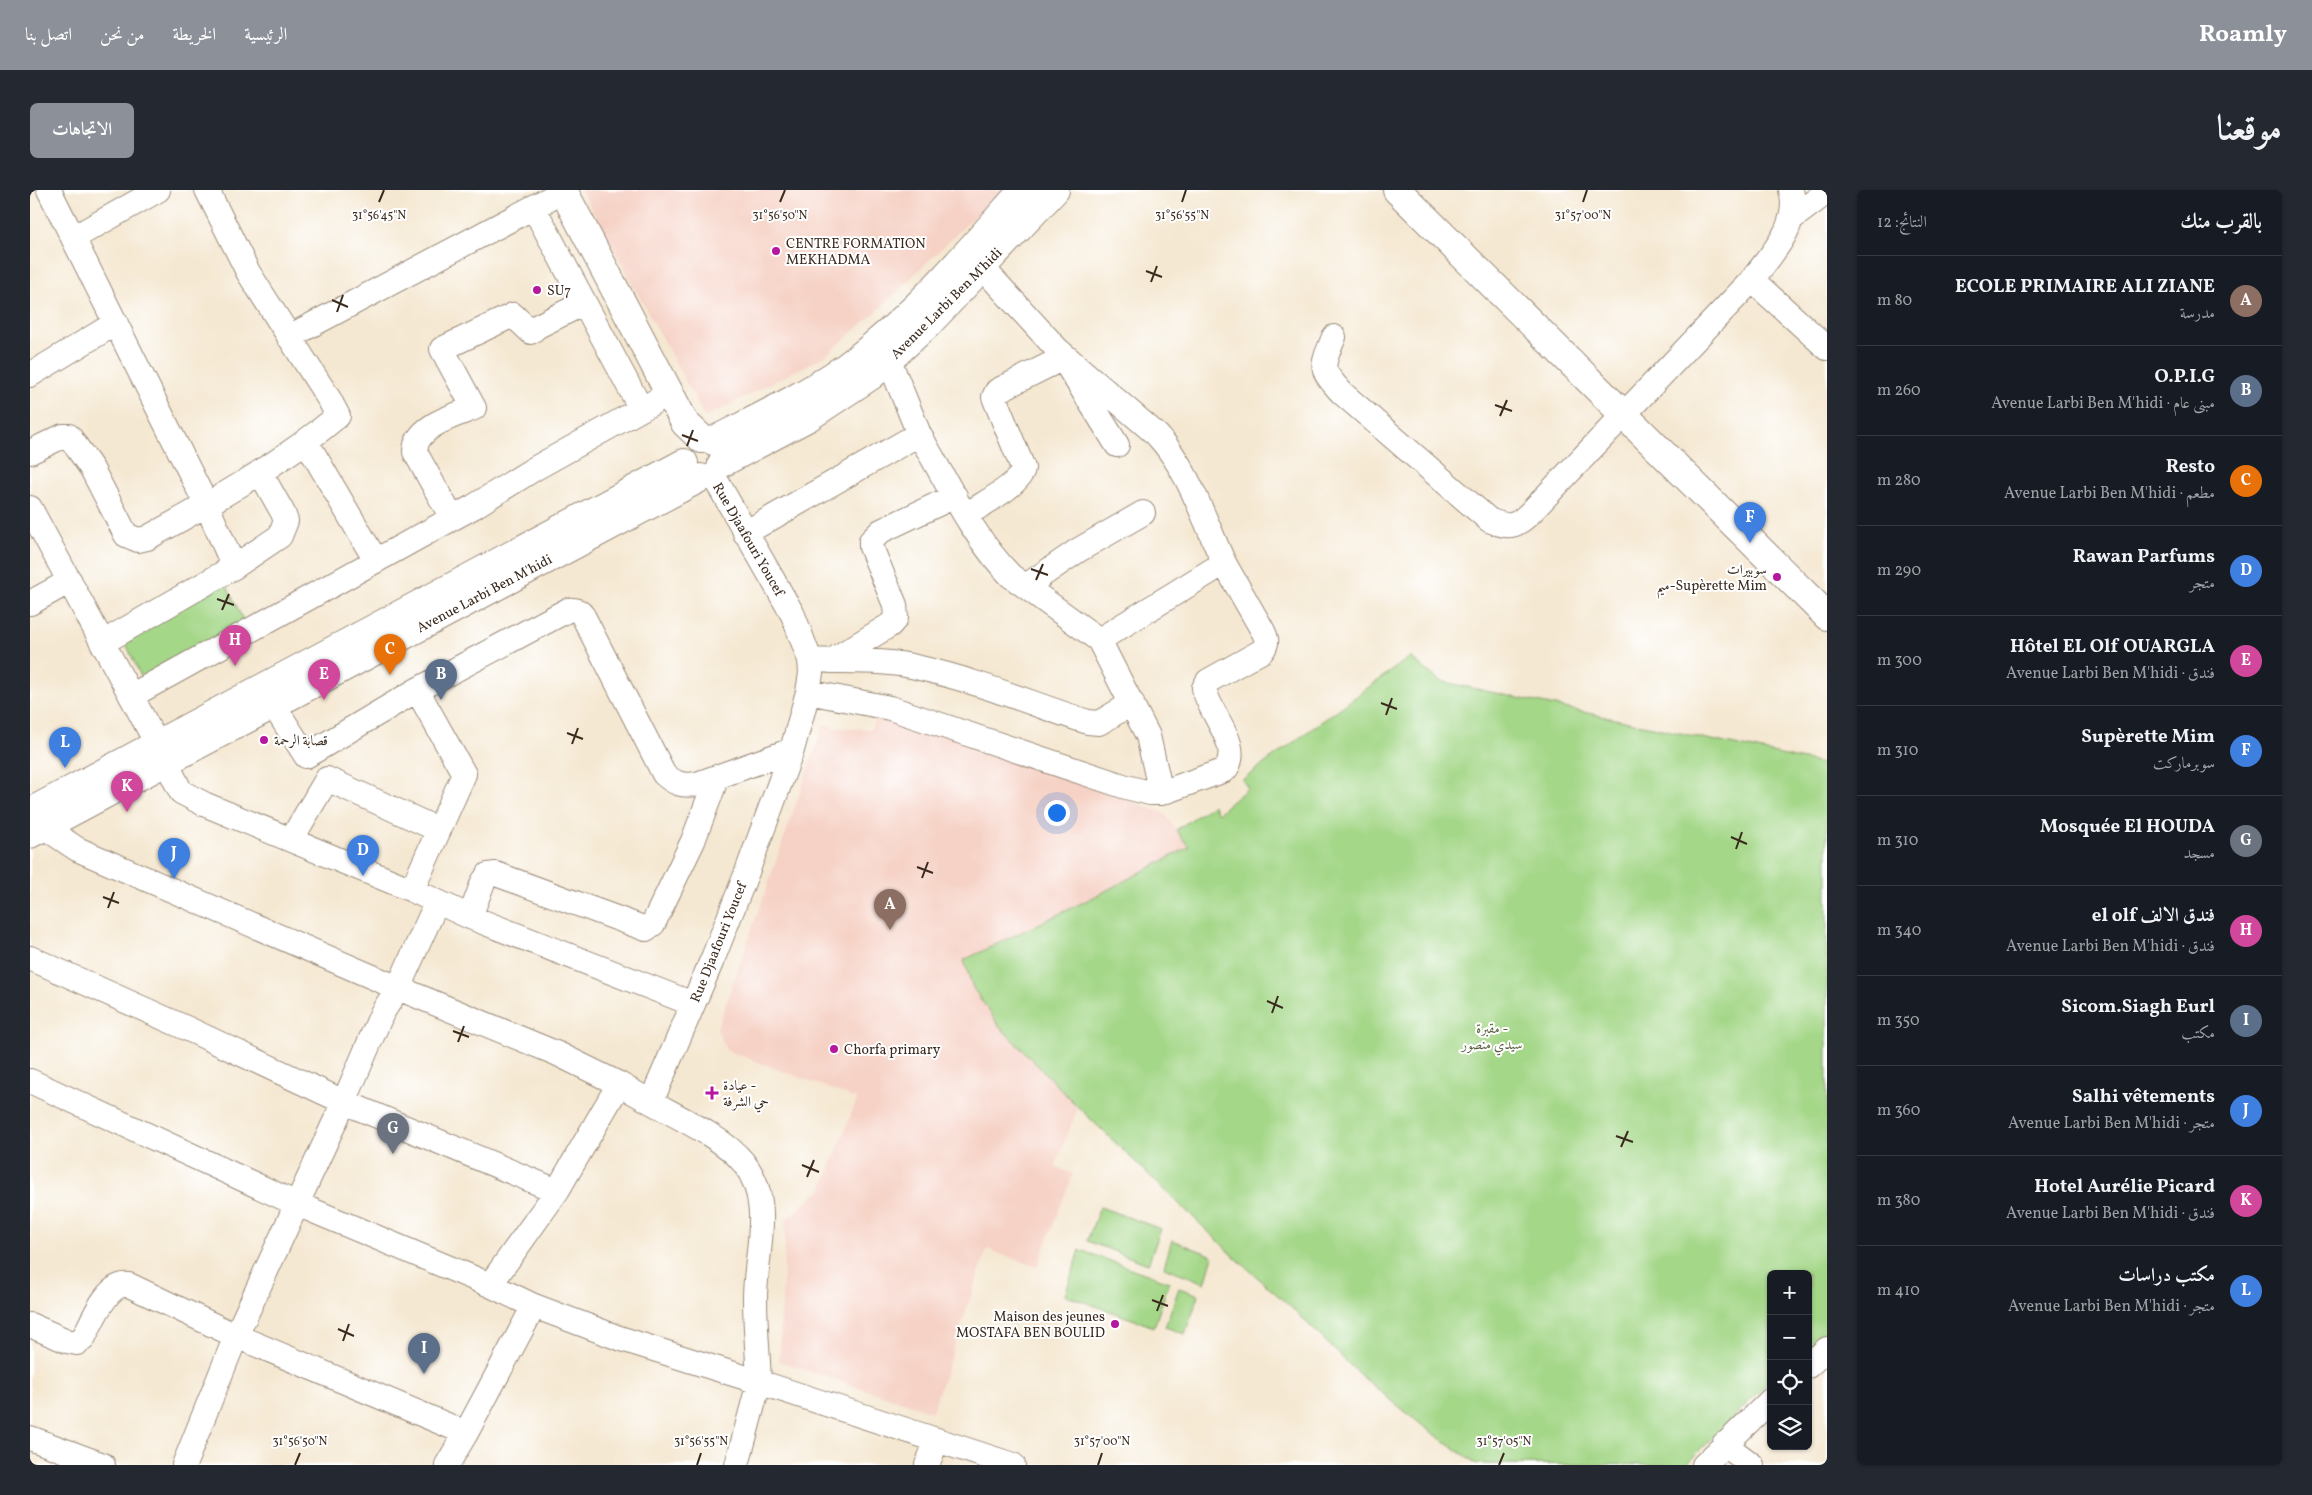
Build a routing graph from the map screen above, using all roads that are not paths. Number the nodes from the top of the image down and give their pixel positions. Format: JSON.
{"nodes":[{"id":1,"x":49,"y":190,"type":"edge"},
{"id":2,"x":158,"y":190,"type":"edge"},
{"id":3,"x":207,"y":190,"type":"edge"},
{"id":4,"x":563,"y":190,"type":"edge"},
{"id":5,"x":1023,"y":190,"type":"edge"},
{"id":6,"x":1055,"y":190,"type":"edge"},
{"id":7,"x":1397,"y":190,"type":"edge"},
{"id":8,"x":1791,"y":190,"type":"edge"},
{"id":9,"x":1827,"y":192,"type":"edge"},
{"id":10,"x":534,"y":208,"type":"junction"},
{"id":11,"x":1792,"y":218,"type":"junction"},
{"id":12,"x":72,"y":238,"type":"junction"},
{"id":13,"x":982,"y":267,"type":"junction"},
{"id":14,"x":1752,"y":280,"type":"junction"},
{"id":15,"x":584,"y":303,"type":"junction"},
{"id":16,"x":116,"y":322,"type":"junction"},
{"id":17,"x":289,"y":337,"type":"junction"},
{"id":18,"x":1334,"y":337,"type":"dead end"},
{"id":19,"x":1827,"y":348,"type":"edge"},
{"id":20,"x":885,"y":349,"type":"junction"},
{"id":21,"x":1059,"y":354,"type":"junction"},
{"id":22,"x":30,"y":374,"type":"edge"},
{"id":23,"x":670,"y":392,"type":"junction"},
{"id":24,"x":641,"y":409,"type":"junction"},
{"id":25,"x":1624,"y":414,"type":"junction"},
{"id":26,"x":919,"y":434,"type":"junction"},
{"id":27,"x":306,"y":441,"type":"junction"},
{"id":28,"x":1118,"y":446,"type":"dead end"},
{"id":29,"x":30,"y":452,"type":"edge"},
{"id":30,"x":700,"y":455,"type":"junction"},
{"id":31,"x":260,"y":472,"type":"junction"},
{"id":32,"x":961,"y":505,"type":"junction"},
{"id":33,"x":207,"y":506,"type":"junction"},
{"id":34,"x":30,"y":508,"type":"edge"},
{"id":35,"x":1143,"y":513,"type":"dead end"},
{"id":36,"x":452,"y":518,"type":"junction"},
{"id":37,"x":745,"y":534,"type":"junction"},
{"id":38,"x":376,"y":560,"type":"junction"},
{"id":39,"x":1224,"y":563,"type":"junction"},
{"id":40,"x":234,"y":567,"type":"junction"},
{"id":41,"x":70,"y":581,"type":"junction"},
{"id":42,"x":1026,"y":586,"type":"junction"},
{"id":43,"x":30,"y":603,"type":"edge"},
{"id":44,"x":1827,"y":616,"type":"edge"},
{"id":45,"x":1099,"y":640,"type":"junction"},
{"id":46,"x":102,"y":643,"type":"junction"},
{"id":47,"x":821,"y":660,"type":"junction"},
{"id":48,"x":417,"y":690,"type":"junction"},
{"id":49,"x":808,"y":692,"type":"junction"},
{"id":50,"x":131,"y":696,"type":"junction"},
{"id":51,"x":1132,"y":703,"type":"junction"},
{"id":52,"x":274,"y":706,"type":"junction"},
{"id":53,"x":792,"y":750,"type":"junction"},
{"id":54,"x":162,"y":753,"type":"junction"},
{"id":55,"x":716,"y":777,"type":"junction"},
{"id":56,"x":1162,"y":793,"type":"junction"},
{"id":57,"x":35,"y":824,"type":"edge"},
{"id":58,"x":440,"y":830,"type":"junction"},
{"id":59,"x":291,"y":840,"type":"junction"},
{"id":60,"x":412,"y":890,"type":"junction"},
{"id":61,"x":437,"y":902,"type":"junction"},
{"id":62,"x":470,"y":917,"type":"junction"},
{"id":63,"x":30,"y":958,"type":"edge"},
{"id":64,"x":398,"y":988,"type":"junction"},
{"id":65,"x":693,"y":1004,"type":"junction"},
{"id":66,"x":30,"y":1081,"type":"edge"},
{"id":67,"x":619,"y":1084,"type":"junction"},
{"id":68,"x":344,"y":1102,"type":"junction"},
{"id":69,"x":651,"y":1102,"type":"junction"},
{"id":70,"x":557,"y":1191,"type":"junction"},
{"id":71,"x":297,"y":1204,"type":"junction"},
{"id":72,"x":490,"y":1285,"type":"junction"},
{"id":73,"x":534,"y":1306,"type":"junction"},
{"id":74,"x":30,"y":1325,"type":"edge"},
{"id":75,"x":236,"y":1336,"type":"junction"},
{"id":76,"x":1827,"y":1349,"type":"edge"},
{"id":77,"x":1812,"y":1362,"type":"edge"},
{"id":78,"x":759,"y":1382,"type":"junction"},
{"id":79,"x":1767,"y":1404,"type":"edge"},
{"id":80,"x":466,"y":1433,"type":"junction"},
{"id":81,"x":30,"y":1438,"type":"edge"},
{"id":82,"x":937,"y":1440,"type":"junction"},
{"id":83,"x":1724,"y":1444,"type":"junction"},
{"id":84,"x":103,"y":1465,"type":"edge"},
{"id":85,"x":184,"y":1465,"type":"edge"},
{"id":86,"x":447,"y":1465,"type":"edge"},
{"id":87,"x":737,"y":1465,"type":"edge"},
{"id":88,"x":927,"y":1465,"type":"edge"},
{"id":89,"x":1014,"y":1465,"type":"edge"},
{"id":90,"x":1704,"y":1465,"type":"edge"},
{"id":91,"x":1752,"y":1465,"type":"edge"}],
"edges":[{"from":1,"to":12,"type":"street"},
{"from":2,"to":12,"type":"street"},
{"from":3,"to":17,"type":"street"},
{"from":4,"to":10,"type":"street"},
{"from":4,"to":23,"type":"main road"},
{"from":5,"to":20,"type":"main road","name":"Avenue Larbi Ben M'hidi"},
{"from":6,"to":13,"type":"main road","name":"Avenue Larbi Ben M'hidi"},
{"from":7,"to":25,"type":"main road"},
{"from":8,"to":11,"type":"street"},
{"from":9,"to":11,"type":"street"},
{"from":10,"to":15,"type":"street"},
{"from":10,"to":17,"type":"street"},
{"from":11,"to":14,"type":"street"},
{"from":12,"to":16,"type":"street"},
{"from":13,"to":20,"type":"main road","name":"Avenue Larbi Ben M'hidi"},
{"from":13,"to":21,"type":"street"},
{"from":14,"to":19,"type":"street"},
{"from":14,"to":25,"type":"street"},
{"from":15,"to":24,"type":"street"},
{"from":15,"to":36,"type":"street"},
{"from":16,"to":22,"type":"street"},
{"from":16,"to":33,"type":"street"},
{"from":17,"to":27,"type":"street"},
{"from":18,"to":25,"type":"street"},
{"from":20,"to":26,"type":"street"},
{"from":20,"to":30,"type":"main road","name":"Avenue Larbi Ben M'hidi"},
{"from":21,"to":28,"type":"street"},
{"from":21,"to":32,"type":"street"},
{"from":21,"to":39,"type":"street"},
{"from":23,"to":24,"type":"street"},
{"from":23,"to":30,"type":"main road"},
{"from":24,"to":36,"type":"street"},
{"from":25,"to":44,"type":"main road"},
{"from":26,"to":32,"type":"street"},
{"from":26,"to":37,"type":"street"},
{"from":27,"to":31,"type":"street"},
{"from":27,"to":38,"type":"street"},
{"from":29,"to":33,"type":"street"},
{"from":30,"to":37,"type":"street","name":"Rue Djaafouri Youcef"},
{"from":30,"to":52,"type":"main road","name":"Avenue Larbi Ben M'hidi"},
{"from":30,"to":54,"type":"main road","name":"Avenue Larbi Ben M'hidi"},
{"from":31,"to":33,"type":"street"},
{"from":31,"to":40,"type":"street"},
{"from":32,"to":42,"type":"street"},
{"from":32,"to":47,"type":"street"},
{"from":33,"to":40,"type":"street"},
{"from":34,"to":41,"type":"street"},
{"from":35,"to":42,"type":"street"},
{"from":36,"to":38,"type":"street"},
{"from":37,"to":47,"type":"street","name":"Rue Djaafouri Youcef"},
{"from":38,"to":50,"type":"street"},
{"from":39,"to":45,"type":"street"},
{"from":39,"to":56,"type":"street"},
{"from":40,"to":46,"type":"street"},
{"from":41,"to":43,"type":"street"},
{"from":41,"to":46,"type":"street"},
{"from":42,"to":45,"type":"street"},
{"from":45,"to":51,"type":"street"},
{"from":46,"to":50,"type":"street"},
{"from":47,"to":49,"type":"street","name":"Rue Djaafouri Youcef"},
{"from":47,"to":51,"type":"street"},
{"from":48,"to":52,"type":"street"},
{"from":48,"to":55,"type":"street"},
{"from":48,"to":58,"type":"street"},
{"from":49,"to":53,"type":"street","name":"Rue Djaafouri Youcef"},
{"from":49,"to":56,"type":"street"},
{"from":50,"to":54,"type":"street"},
{"from":51,"to":56,"type":"street"},
{"from":52,"to":54,"type":"main road","name":"Avenue Larbi Ben M'hidi"},
{"from":53,"to":55,"type":"street"},
{"from":53,"to":65,"type":"street","name":"Rue Djaafouri Youcef"},
{"from":54,"to":57,"type":"main road","name":"Avenue Larbi Ben M'hidi"},
{"from":54,"to":59,"type":"street"},
{"from":55,"to":62,"type":"street"},
{"from":57,"to":64,"type":"street"},
{"from":58,"to":59,"type":"street"},
{"from":58,"to":60,"type":"street"},
{"from":59,"to":60,"type":"street"},
{"from":60,"to":61,"type":"street"},
{"from":61,"to":62,"type":"street"},
{"from":61,"to":64,"type":"street"},
{"from":62,"to":65,"type":"street"},
{"from":63,"to":68,"type":"street"},
{"from":64,"to":67,"type":"street"},
{"from":64,"to":68,"type":"street"},
{"from":65,"to":69,"type":"street","name":"Rue Djaafouri Youcef"},
{"from":66,"to":71,"type":"street"},
{"from":67,"to":69,"type":"street"},
{"from":67,"to":70,"type":"street"},
{"from":68,"to":70,"type":"street"},
{"from":68,"to":71,"type":"street"},
{"from":69,"to":78,"type":"street"},
{"from":70,"to":72,"type":"street"},
{"from":71,"to":72,"type":"street"},
{"from":71,"to":75,"type":"street"},
{"from":72,"to":73,"type":"street"},
{"from":73,"to":78,"type":"street"},
{"from":73,"to":80,"type":"street"},
{"from":74,"to":75,"type":"street"},
{"from":75,"to":80,"type":"street"},
{"from":75,"to":85,"type":"street"},
{"from":76,"to":77,"type":"street"},
{"from":78,"to":82,"type":"street"},
{"from":78,"to":87,"type":"street"},
{"from":79,"to":83,"type":"street"},
{"from":80,"to":86,"type":"street"},
{"from":81,"to":84,"type":"street"},
{"from":82,"to":88,"type":"street"},
{"from":82,"to":89,"type":"street"},
{"from":83,"to":90,"type":"street"},
{"from":83,"to":91,"type":"street"}]}
